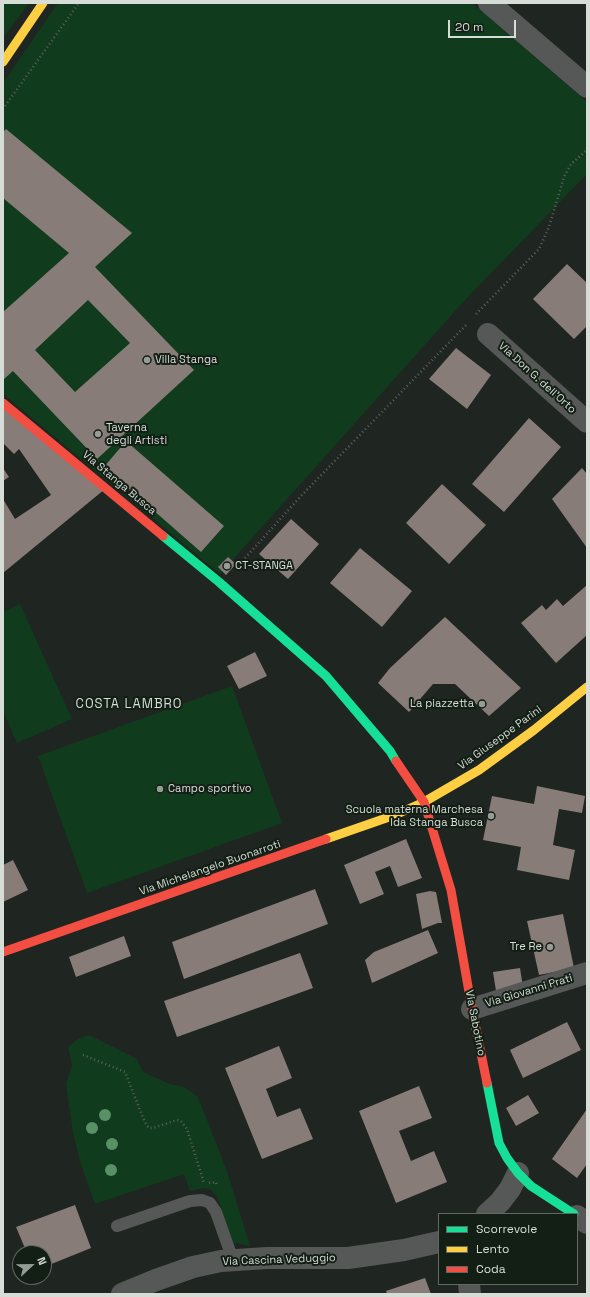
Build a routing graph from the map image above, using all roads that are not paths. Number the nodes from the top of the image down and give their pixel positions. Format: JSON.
{"nodes":[{"id":1,"x":43,"y":3,"type":"edge"},
{"id":2,"x":489,"y":3,"type":"edge"},
{"id":3,"x":3,"y":62,"type":"edge"},
{"id":4,"x":587,"y":87,"type":"edge"},
{"id":5,"x":488,"y":334,"type":"dead end"},
{"id":6,"x":3,"y":403,"type":"edge"},
{"id":7,"x":587,"y":422,"type":"edge"},
{"id":8,"x":587,"y":687,"type":"edge"},
{"id":9,"x":424,"y":802,"type":"junction"},
{"id":10,"x":3,"y":952,"type":"edge"},
{"id":11,"x":587,"y":974,"type":"edge"},
{"id":12,"x":472,"y":1009,"type":"junction"},
{"id":13,"x":518,"y":1173,"type":"junction"},
{"id":14,"x":488,"y":1213,"type":"edge"},
{"id":15,"x":572,"y":1213,"type":"edge"},
{"id":16,"x":578,"y":1217,"type":"edge"},
{"id":17,"x":587,"y":1223,"type":"edge"},
{"id":18,"x":117,"y":1226,"type":"dead end"},
{"id":19,"x":438,"y":1242,"type":"edge"},
{"id":20,"x":233,"y":1260,"type":"junction"},
{"id":21,"x":122,"y":1294,"type":"edge"}],
"edges":[{"from":1,"to":3,"type":"street"},
{"from":2,"to":4,"type":"street"},
{"from":5,"to":7,"type":"street","name":"Via Don G. dell'Orto"},
{"from":6,"to":9,"type":"street","name":"Via Stanga Busca"},
{"from":8,"to":9,"type":"street","name":"Via Giuseppe Parini"},
{"from":9,"to":10,"type":"street","name":"Via Michelangelo Buonarroti"},
{"from":9,"to":12,"type":"street","name":"Via Sabotino"},
{"from":11,"to":12,"type":"street","name":"Via Giovanni Prati"},
{"from":12,"to":13,"type":"street","name":"Via Sabotino"},
{"from":13,"to":14,"type":"street"},
{"from":13,"to":15,"type":"street","name":"Via Sabotino"},
{"from":16,"to":17,"type":"street"},
{"from":18,"to":20,"type":"lane"},
{"from":19,"to":20,"type":"street","name":"Via Cascina Veduggio"},
{"from":20,"to":21,"type":"street","name":"Via Cascina Veduggio"}]}
